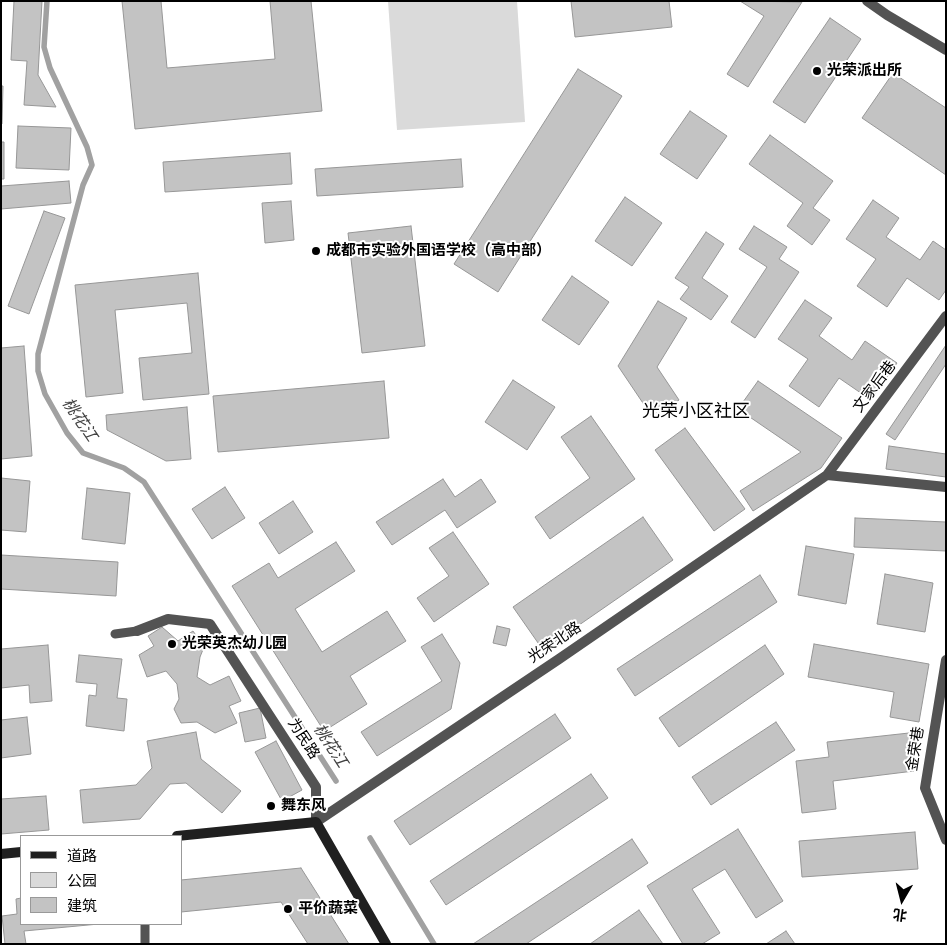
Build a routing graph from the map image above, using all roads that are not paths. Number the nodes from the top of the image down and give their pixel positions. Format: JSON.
{"nodes":[{"id":1,"x":867,"y":1,"type":"edge"},
{"id":2,"x":946,"y":50,"type":"edge"},
{"id":3,"x":946,"y":316,"type":"edge"},
{"id":4,"x":827,"y":475,"type":"junction"},
{"id":5,"x":946,"y":487,"type":"edge"},
{"id":6,"x":137,"y":631,"type":"joint"},
{"id":7,"x":115,"y":634,"type":"dead end"},
{"id":8,"x":946,"y":660,"type":"edge"},
{"id":9,"x":316,"y":822,"type":"junction"},
{"id":10,"x":182,"y":835,"type":"edge"},
{"id":11,"x":946,"y":840,"type":"edge"},
{"id":12,"x":20,"y":852,"type":"edge"},
{"id":13,"x":1,"y":854,"type":"edge"},
{"id":14,"x":145,"y":925,"type":"edge"},
{"id":15,"x":145,"y":944,"type":"edge"},
{"id":16,"x":386,"y":944,"type":"edge"}],
"edges":[{"from":1,"to":2,"type":"street"},
{"from":3,"to":4,"type":"street","name":"文家后巷"},
{"from":4,"to":5,"type":"street"},
{"from":4,"to":9,"type":"street","name":"光荣北路"},
{"from":6,"to":7,"type":"lane"},
{"from":6,"to":9,"type":"street","name":"为民路"},
{"from":8,"to":11,"type":"street","name":"金荣巷"},
{"from":9,"to":10,"type":"street","name":"光荣北路"},
{"from":9,"to":16,"type":"street","name":"为民路"},
{"from":12,"to":13,"type":"street"},
{"from":14,"to":15,"type":"lane"}]}
